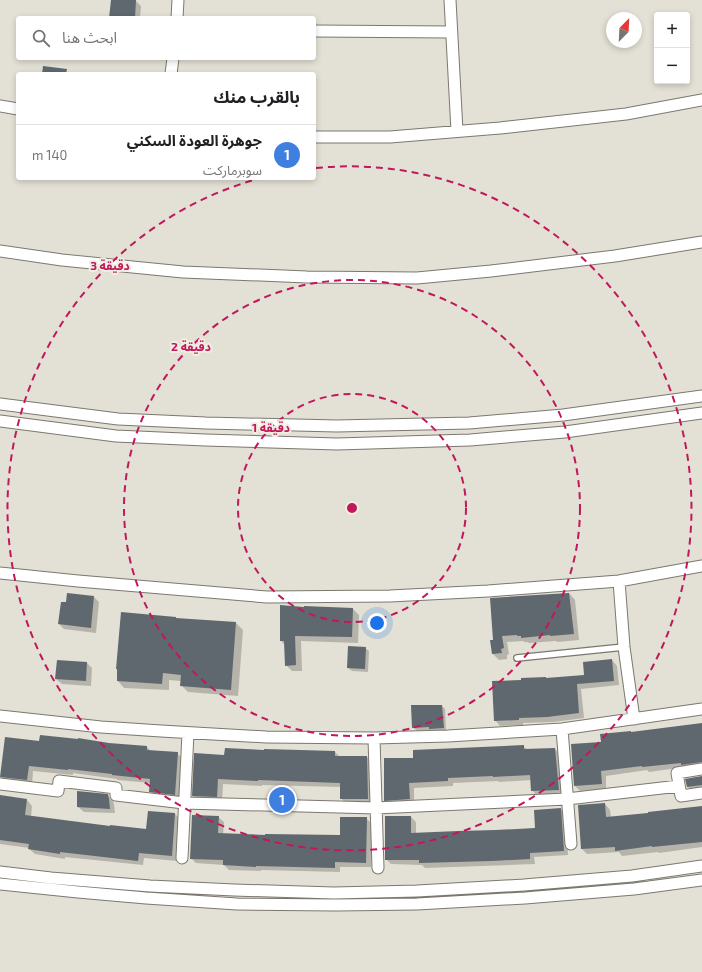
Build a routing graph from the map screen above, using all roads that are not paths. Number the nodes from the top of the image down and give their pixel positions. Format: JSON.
{"nodes":[{"id":1,"x":178,"y":0,"type":"edge"},
{"id":2,"x":450,"y":0,"type":"edge"},
{"id":3,"x":177,"y":16,"type":"edge"},
{"id":4,"x":316,"y":31,"type":"edge"},
{"id":5,"x":451,"y":32,"type":"junction"},
{"id":6,"x":173,"y":60,"type":"edge"},
{"id":7,"x":171,"y":72,"type":"edge"},
{"id":8,"x":702,"y":100,"type":"edge"},
{"id":9,"x":0,"y":106,"type":"edge"},
{"id":10,"x":16,"y":109,"type":"edge"},
{"id":11,"x":457,"y":132,"type":"junction"},
{"id":12,"x":316,"y":137,"type":"edge"},
{"id":13,"x":702,"y":242,"type":"edge"},
{"id":14,"x":0,"y":251,"type":"edge"},
{"id":15,"x":702,"y":396,"type":"edge"},
{"id":16,"x":0,"y":404,"type":"edge"},
{"id":17,"x":702,"y":413,"type":"edge"},
{"id":18,"x":0,"y":421,"type":"edge"},
{"id":19,"x":702,"y":566,"type":"edge"},
{"id":20,"x":0,"y":573,"type":"edge"},
{"id":21,"x":619,"y":581,"type":"junction"},
{"id":22,"x":624,"y":648,"type":"junction"},
{"id":23,"x":517,"y":658,"type":"dead end"},
{"id":24,"x":702,"y":709,"type":"edge"},
{"id":25,"x":0,"y":718,"type":"edge"},
{"id":26,"x":634,"y":719,"type":"junction"},
{"id":27,"x":562,"y":729,"type":"junction"},
{"id":28,"x":188,"y":732,"type":"junction"},
{"id":29,"x":374,"y":738,"type":"junction"},
{"id":30,"x":702,"y":769,"type":"edge"},
{"id":31,"x":0,"y":784,"type":"edge"},
{"id":32,"x":679,"y":786,"type":"junction"},
{"id":33,"x":702,"y":793,"type":"edge"},
{"id":34,"x":567,"y":799,"type":"junction"},
{"id":35,"x":184,"y":803,"type":"junction"},
{"id":36,"x":376,"y":808,"type":"junction"},
{"id":37,"x":571,"y":844,"type":"dead end"},
{"id":38,"x":182,"y":858,"type":"dead end"},
{"id":39,"x":702,"y":866,"type":"edge"},
{"id":40,"x":378,"y":868,"type":"dead end"},
{"id":41,"x":0,"y":872,"type":"edge"},
{"id":42,"x":702,"y":880,"type":"edge"},
{"id":43,"x":0,"y":884,"type":"edge"}],
"edges":[{"from":1,"to":3,"type":"street"},
{"from":2,"to":5,"type":"street"},
{"from":4,"to":5,"type":"street"},
{"from":5,"to":11,"type":"street"},
{"from":6,"to":7,"type":"street"},
{"from":8,"to":11,"type":"street"},
{"from":9,"to":10,"type":"street"},
{"from":11,"to":12,"type":"street"},
{"from":13,"to":14,"type":"street"},
{"from":15,"to":16,"type":"street"},
{"from":17,"to":18,"type":"street"},
{"from":19,"to":21,"type":"street"},
{"from":20,"to":21,"type":"street"},
{"from":21,"to":22,"type":"street"},
{"from":22,"to":23,"type":"lane"},
{"from":22,"to":26,"type":"street"},
{"from":24,"to":26,"type":"street"},
{"from":25,"to":28,"type":"street"},
{"from":26,"to":27,"type":"street"},
{"from":27,"to":29,"type":"street"},
{"from":27,"to":34,"type":"street"},
{"from":28,"to":29,"type":"street"},
{"from":28,"to":35,"type":"street"},
{"from":29,"to":36,"type":"street"},
{"from":30,"to":32,"type":"street"},
{"from":31,"to":35,"type":"street"},
{"from":32,"to":33,"type":"street"},
{"from":32,"to":34,"type":"street"},
{"from":34,"to":36,"type":"street"},
{"from":34,"to":37,"type":"street"},
{"from":35,"to":36,"type":"street"},
{"from":35,"to":38,"type":"street"},
{"from":36,"to":40,"type":"street"},
{"from":39,"to":41,"type":"street"},
{"from":42,"to":43,"type":"street"}]}
